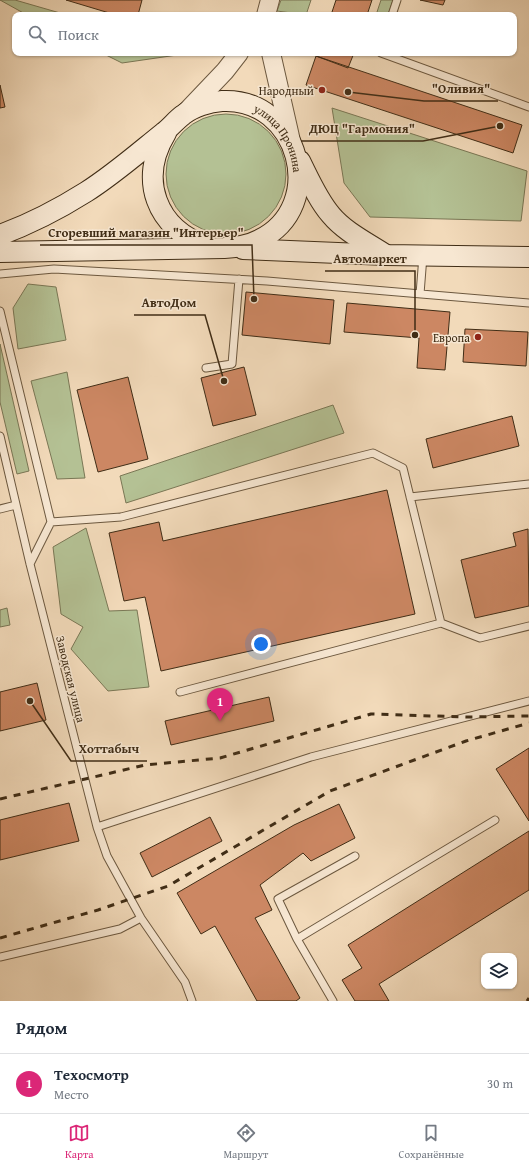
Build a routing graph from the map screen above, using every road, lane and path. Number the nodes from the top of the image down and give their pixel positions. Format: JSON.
{"nodes":[{"id":1,"x":270,"y":0,"type":"edge"},
{"id":2,"x":397,"y":0,"type":"edge"},
{"id":3,"x":267,"y":12,"type":"edge"},
{"id":4,"x":393,"y":12,"type":"edge"},
{"id":5,"x":237,"y":56,"type":"edge"},
{"id":6,"x":272,"y":56,"type":"edge"},
{"id":7,"x":389,"y":56,"type":"edge"},
{"id":8,"x":529,"y":107,"type":"edge"},
{"id":9,"x":184,"y":114,"type":"junction"},
{"id":10,"x":167,"y":131,"type":"junction"},
{"id":11,"x":294,"y":147,"type":"junction"},
{"id":12,"x":0,"y":235,"type":"edge"},
{"id":13,"x":224,"y":248,"type":"junction"},
{"id":14,"x":0,"y":252,"type":"edge"},
{"id":15,"x":386,"y":254,"type":"junction"},
{"id":16,"x":423,"y":255,"type":"junction"},
{"id":17,"x":529,"y":255,"type":"edge"},
{"id":18,"x":0,"y":274,"type":"edge"},
{"id":19,"x":239,"y":279,"type":"junction"},
{"id":20,"x":420,"y":294,"type":"junction"},
{"id":21,"x":529,"y":303,"type":"edge"},
{"id":22,"x":0,"y":311,"type":"edge"},
{"id":23,"x":206,"y":368,"type":"dead end"},
{"id":24,"x":0,"y":436,"type":"edge"},
{"id":25,"x":529,"y":484,"type":"edge"},
{"id":26,"x":410,"y":497,"type":"junction"},
{"id":27,"x":16,"y":505,"type":"junction"},
{"id":28,"x":0,"y":509,"type":"edge"},
{"id":29,"x":51,"y":522,"type":"junction"},
{"id":30,"x":30,"y":564,"type":"junction"},
{"id":31,"x":441,"y":623,"type":"junction"},
{"id":32,"x":529,"y":626,"type":"edge"},
{"id":33,"x":180,"y":692,"type":"dead end"},
{"id":34,"x":529,"y":701,"type":"edge"},
{"id":35,"x":495,"y":820,"type":"dead end"},
{"id":36,"x":97,"y":827,"type":"junction"},
{"id":37,"x":355,"y":856,"type":"dead end"},
{"id":38,"x":141,"y":918,"type":"junction"},
{"id":39,"x":297,"y":939,"type":"junction"},
{"id":40,"x":0,"y":957,"type":"edge"},
{"id":41,"x":192,"y":1001,"type":"edge"},
{"id":42,"x":333,"y":1001,"type":"edge"}],
"edges":[{"from":1,"to":3,"type":"street"},
{"from":2,"to":4,"type":"lane"},
{"from":5,"to":9,"type":"street"},
{"from":6,"to":11,"type":"street"},
{"from":7,"to":8,"type":"lane"},
{"from":9,"to":10,"type":"main road","name":"улица Пронина"},
{"from":9,"to":11,"type":"main road","name":"улица Пронина"},
{"from":10,"to":12,"type":"main road","name":"улица Пронина"},
{"from":10,"to":13,"type":"main road"},
{"from":11,"to":13,"type":"main road","name":"улица Пронина"},
{"from":11,"to":15,"type":"main road"},
{"from":13,"to":14,"type":"main road","name":"улица Пронина"},
{"from":13,"to":15,"type":"main road"},
{"from":15,"to":16,"type":"main road"},
{"from":16,"to":17,"type":"main road"},
{"from":16,"to":20,"type":"lane"},
{"from":18,"to":19,"type":"lane"},
{"from":19,"to":20,"type":"lane"},
{"from":19,"to":23,"type":"lane"},
{"from":20,"to":21,"type":"lane"},
{"from":22,"to":29,"type":"lane"},
{"from":24,"to":27,"type":"lane","name":"Заводская улица"},
{"from":25,"to":26,"type":"lane"},
{"from":26,"to":29,"type":"lane"},
{"from":26,"to":31,"type":"lane"},
{"from":27,"to":28,"type":"lane"},
{"from":27,"to":30,"type":"lane","name":"Заводская улица"},
{"from":29,"to":30,"type":"lane"},
{"from":30,"to":36,"type":"lane","name":"Заводская улица"},
{"from":31,"to":32,"type":"lane"},
{"from":31,"to":33,"type":"lane"},
{"from":34,"to":36,"type":"lane"},
{"from":35,"to":39,"type":"lane"},
{"from":36,"to":38,"type":"lane","name":"Заводская улица"},
{"from":37,"to":39,"type":"lane"},
{"from":38,"to":40,"type":"lane"},
{"from":38,"to":41,"type":"lane","name":"Заводская улица"},
{"from":39,"to":42,"type":"lane"}]}
